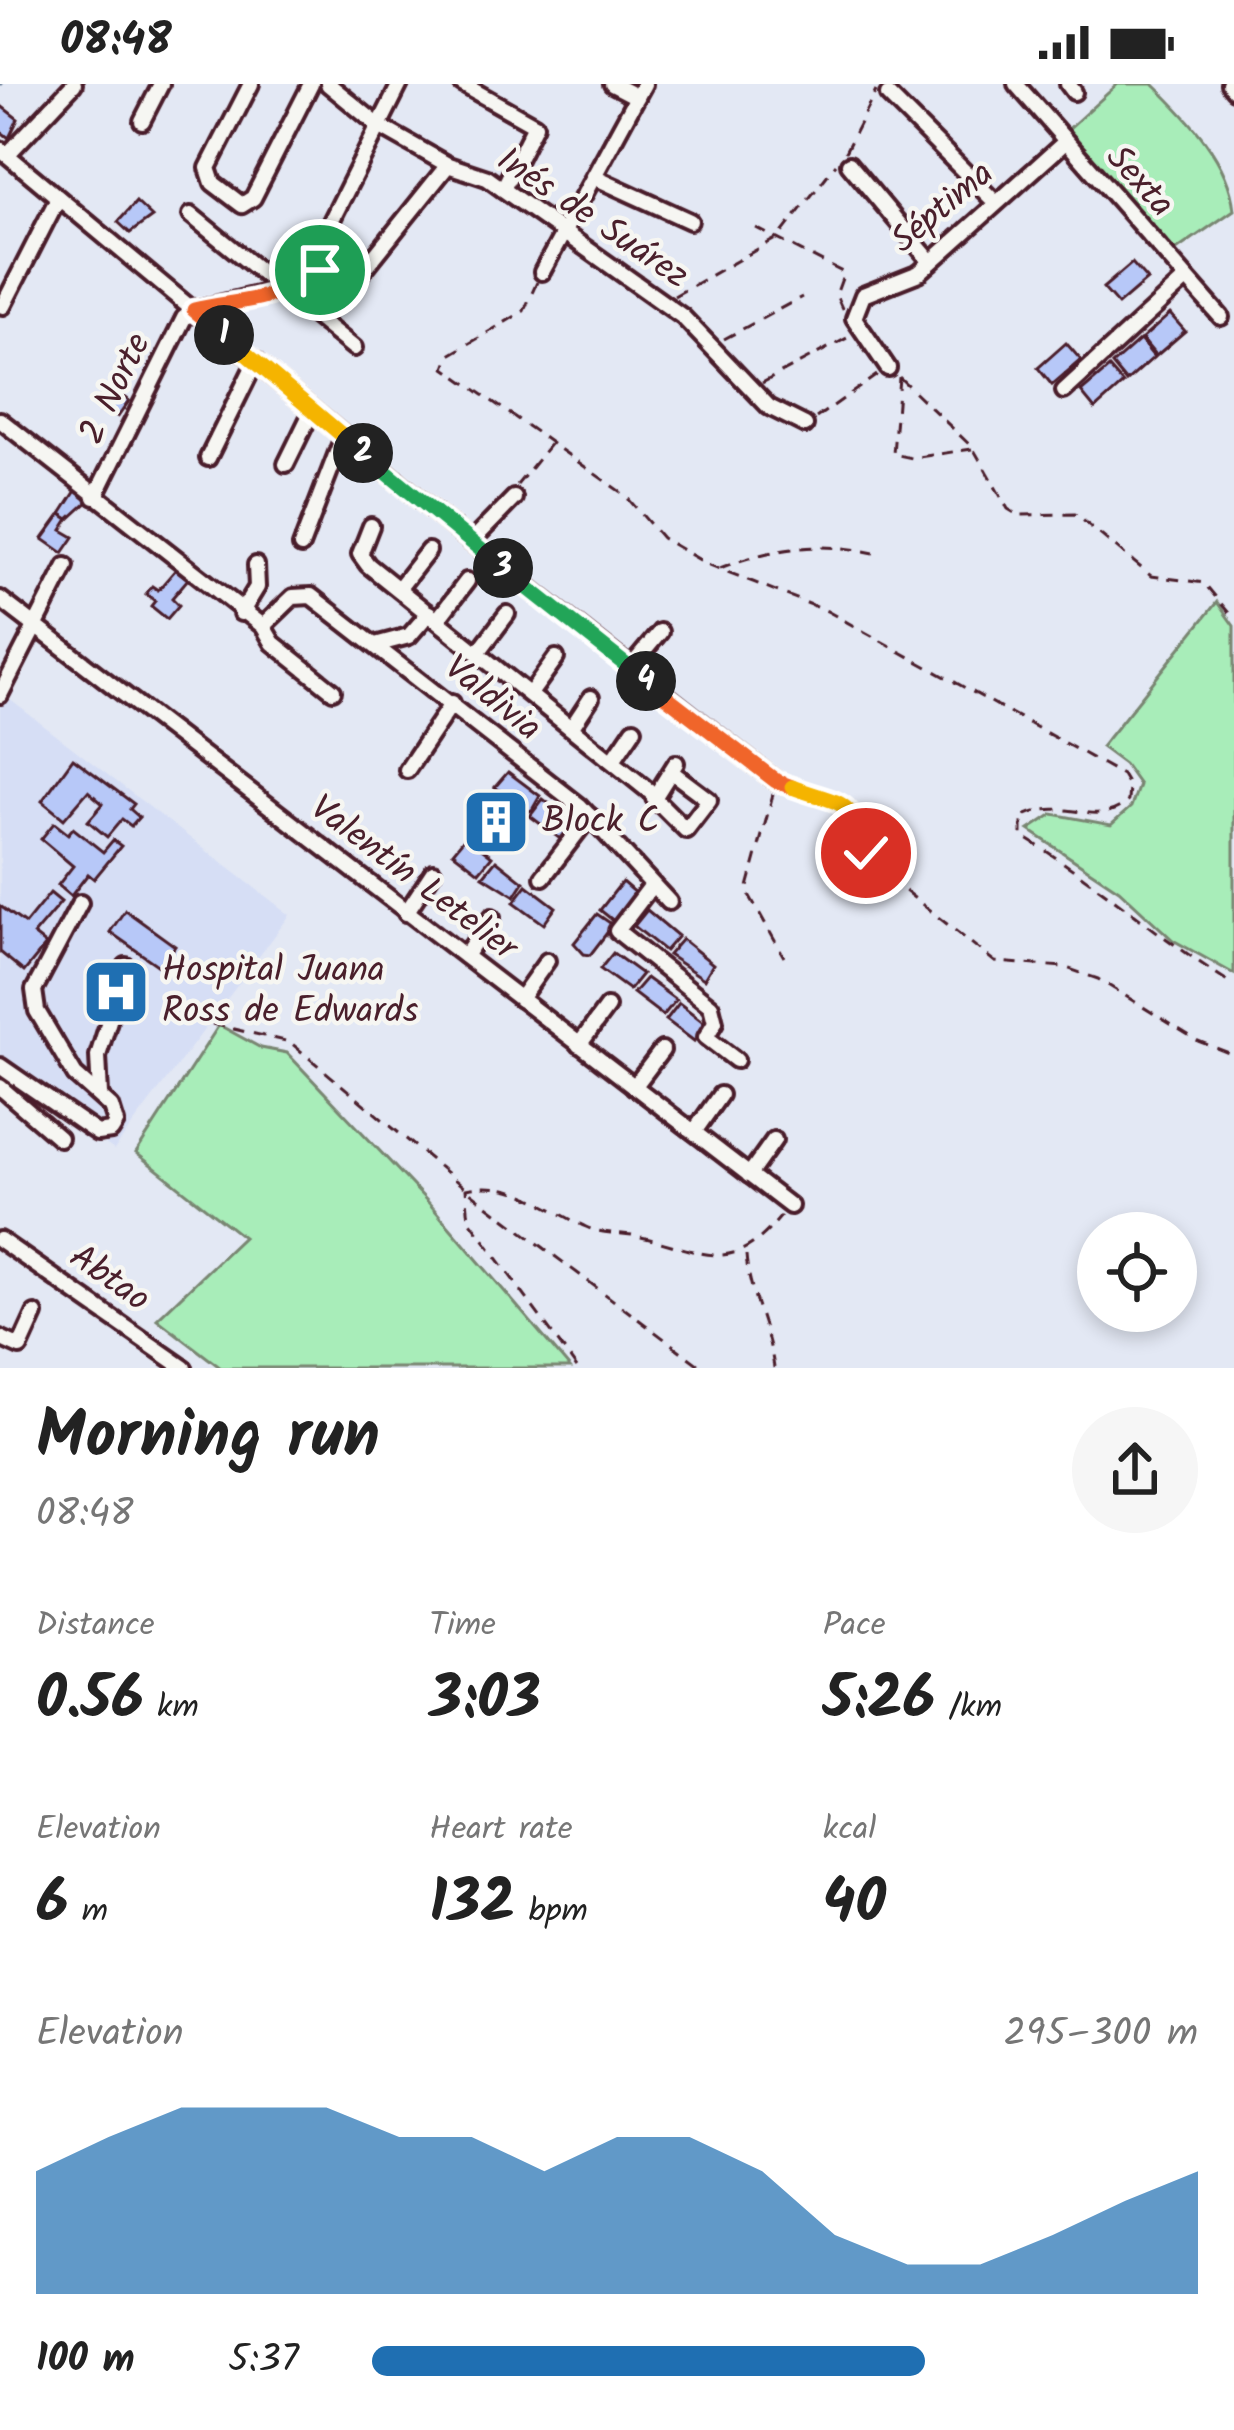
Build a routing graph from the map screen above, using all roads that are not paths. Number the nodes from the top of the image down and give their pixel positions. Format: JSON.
{"nodes":[{"id":1,"x":74,"y":84,"type":"edge"},
{"id":2,"x":161,"y":84,"type":"edge"},
{"id":3,"x":251,"y":84,"type":"edge"},
{"id":4,"x":311,"y":84,"type":"edge"},
{"id":5,"x":328,"y":84,"type":"edge"},
{"id":6,"x":400,"y":84,"type":"edge"},
{"id":7,"x":463,"y":84,"type":"edge"},
{"id":8,"x":612,"y":84,"type":"edge"},
{"id":9,"x":1016,"y":84,"type":"edge"},
{"id":10,"x":884,"y":90,"type":"edge"},
{"id":11,"x":641,"y":91,"type":"edge"},
{"id":12,"x":142,"y":121,"type":"dead end"},
{"id":13,"x":379,"y":126,"type":"junction"},
{"id":14,"x":1064,"y":143,"type":"junction"},
{"id":15,"x":4,"y":152,"type":"edge"},
{"id":16,"x":849,"y":164,"type":"dead end"},
{"id":17,"x":448,"y":165,"type":"junction"},
{"id":18,"x":596,"y":178,"type":"junction"},
{"id":19,"x":503,"y":189,"type":"junction"},
{"id":20,"x":58,"y":198,"type":"junction"},
{"id":21,"x":996,"y":203,"type":"junction"},
{"id":22,"x":191,"y":215,"type":"dead end"},
{"id":23,"x":690,"y":221,"type":"dead end"},
{"id":24,"x":565,"y":237,"type":"junction"},
{"id":25,"x":932,"y":262,"type":"junction"},
{"id":26,"x":312,"y":264,"type":"junction"},
{"id":27,"x":542,"y":272,"type":"road end"},
{"id":28,"x":1185,"y":280,"type":"junction"},
{"id":29,"x":285,"y":292,"type":"junction"},
{"id":30,"x":3,"y":306,"type":"dead end"},
{"id":31,"x":194,"y":310,"type":"junction"},
{"id":32,"x":1221,"y":317,"type":"dead end"},
{"id":33,"x":354,"y":348,"type":"dead end"},
{"id":34,"x":256,"y":361,"type":"junction"},
{"id":35,"x":893,"y":372,"type":"road end"},
{"id":36,"x":1064,"y":391,"type":"dead end"},
{"id":37,"x":312,"y":411,"type":"junction"},
{"id":38,"x":0,"y":420,"type":"edge"},
{"id":39,"x":806,"y":425,"type":"road end"},
{"id":40,"x":343,"y":437,"type":"junction"},
{"id":41,"x":208,"y":458,"type":"dead end"},
{"id":42,"x":286,"y":464,"type":"dead end"},
{"id":43,"x":95,"y":497,"type":"junction"},
{"id":44,"x":514,"y":498,"type":"road end"},
{"id":45,"x":370,"y":526,"type":"dead end"},
{"id":46,"x":471,"y":542,"type":"junction"},
{"id":47,"x":301,"y":546,"type":"dead end"},
{"id":48,"x":428,"y":551,"type":"dead end"},
{"id":49,"x":256,"y":565,"type":"dead end"},
{"id":50,"x":66,"y":566,"type":"dead end"},
{"id":51,"x":467,"y":581,"type":"dead end"},
{"id":52,"x":399,"y":588,"type":"junction"},
{"id":53,"x":0,"y":598,"type":"edge"},
{"id":54,"x":241,"y":613,"type":"junction"},
{"id":55,"x":507,"y":614,"type":"dead end"},
{"id":56,"x":434,"y":616,"type":"junction"},
{"id":57,"x":36,"y":626,"type":"junction"},
{"id":58,"x":262,"y":626,"type":"junction"},
{"id":59,"x":452,"y":630,"type":"junction"},
{"id":60,"x":660,"y":632,"type":"dead end"},
{"id":61,"x":409,"y":636,"type":"junction"},
{"id":62,"x":375,"y":645,"type":"junction"},
{"id":63,"x":478,"y":651,"type":"junction"},
{"id":64,"x":556,"y":658,"type":"dead end"},
{"id":65,"x":630,"y":668,"type":"junction"},
{"id":66,"x":333,"y":691,"type":"dead end"},
{"id":67,"x":530,"y":694,"type":"junction"},
{"id":68,"x":0,"y":695,"type":"edge"},
{"id":69,"x":591,"y":698,"type":"dead end"},
{"id":70,"x":452,"y":703,"type":"junction"},
{"id":71,"x":572,"y":728,"type":"junction"},
{"id":72,"x":634,"y":729,"type":"dead end"},
{"id":73,"x":613,"y":760,"type":"junction"},
{"id":74,"x":407,"y":770,"type":"dead end"},
{"id":75,"x":776,"y":781,"type":"road end"},
{"id":76,"x":654,"y":795,"type":"junction"},
{"id":77,"x":590,"y":816,"type":"junction"},
{"id":78,"x":433,"y":872,"type":"dead end"},
{"id":79,"x":543,"y":877,"type":"dead end"},
{"id":80,"x":652,"y":885,"type":"junction"},
{"id":81,"x":669,"y":902,"type":"dead end"},
{"id":82,"x":80,"y":903,"type":"dead end"},
{"id":83,"x":406,"y":913,"type":"junction"},
{"id":84,"x":492,"y":916,"type":"dead end"},
{"id":85,"x":465,"y":956,"type":"junction"},
{"id":86,"x":547,"y":962,"type":"dead end"},
{"id":87,"x":126,"y":966,"type":"dead end"},
{"id":88,"x":520,"y":999,"type":"junction"},
{"id":89,"x":607,"y":1007,"type":"dead end"},
{"id":90,"x":579,"y":1045,"type":"junction"},
{"id":91,"x":662,"y":1050,"type":"dead end"},
{"id":92,"x":736,"y":1060,"type":"dead end"},
{"id":93,"x":0,"y":1066,"type":"edge"},
{"id":94,"x":634,"y":1087,"type":"junction"},
{"id":95,"x":0,"y":1088,"type":"edge"},
{"id":96,"x":720,"y":1094,"type":"dead end"},
{"id":97,"x":100,"y":1095,"type":"junction"},
{"id":98,"x":694,"y":1132,"type":"junction"},
{"id":99,"x":59,"y":1138,"type":"dead end"},
{"id":100,"x":774,"y":1140,"type":"dead end"},
{"id":101,"x":749,"y":1175,"type":"junction"},
{"id":102,"x":790,"y":1206,"type":"road end"},
{"id":103,"x":0,"y":1240,"type":"edge"},
{"id":104,"x":35,"y":1314,"type":"dead end"},
{"id":105,"x":0,"y":1338,"type":"edge"},
{"id":106,"x":184,"y":1368,"type":"edge"}],
"edges":[{"from":1,"to":15,"type":"street"},
{"from":2,"to":12,"type":"street"},
{"from":3,"to":4,"type":"street"},
{"from":5,"to":13,"type":"street","name":"Inés de Suárez"},
{"from":6,"to":13,"type":"street"},
{"from":7,"to":19,"type":"street"},
{"from":8,"to":11,"type":"street"},
{"from":9,"to":14,"type":"street","name":"Sexta"},
{"from":10,"to":21,"type":"street"},
{"from":11,"to":18,"type":"street"},
{"from":13,"to":17,"type":"street","name":"Inés de Suárez"},
{"from":13,"to":26,"type":"street"},
{"from":14,"to":21,"type":"street","name":"Séptima"},
{"from":14,"to":28,"type":"street","name":"Sexta"},
{"from":15,"to":20,"type":"street"},
{"from":16,"to":25,"type":"street"},
{"from":17,"to":19,"type":"street","name":"Inés de Suárez"},
{"from":17,"to":26,"type":"street"},
{"from":18,"to":23,"type":"street"},
{"from":18,"to":24,"type":"street"},
{"from":19,"to":24,"type":"street","name":"Inés de Suárez"},
{"from":20,"to":30,"type":"street"},
{"from":20,"to":31,"type":"street"},
{"from":21,"to":25,"type":"street","name":"Séptima"},
{"from":22,"to":29,"type":"street"},
{"from":24,"to":27,"type":"street"},
{"from":24,"to":39,"type":"street","name":"Inés de Suárez"},
{"from":25,"to":35,"type":"street","name":"Séptima"},
{"from":26,"to":29,"type":"street"},
{"from":28,"to":32,"type":"street","name":"Sexta"},
{"from":28,"to":36,"type":"street"},
{"from":29,"to":31,"type":"street"},
{"from":29,"to":33,"type":"street"},
{"from":31,"to":34,"type":"street"},
{"from":31,"to":43,"type":"street","name":"2 Norte"},
{"from":34,"to":37,"type":"street"},
{"from":34,"to":41,"type":"street"},
{"from":37,"to":40,"type":"street"},
{"from":37,"to":42,"type":"street"},
{"from":38,"to":43,"type":"street"},
{"from":40,"to":46,"type":"street"},
{"from":40,"to":47,"type":"street"},
{"from":43,"to":54,"type":"street"},
{"from":44,"to":46,"type":"street"},
{"from":45,"to":52,"type":"street"},
{"from":46,"to":65,"type":"street"},
{"from":48,"to":52,"type":"street"},
{"from":49,"to":54,"type":"street"},
{"from":50,"to":57,"type":"street"},
{"from":51,"to":56,"type":"street"},
{"from":52,"to":56,"type":"street"},
{"from":53,"to":57,"type":"street","name":"Valentín Letelier"},
{"from":54,"to":58,"type":"street"},
{"from":55,"to":63,"type":"street"},
{"from":56,"to":59,"type":"street"},
{"from":56,"to":61,"type":"street"},
{"from":57,"to":68,"type":"street"},
{"from":57,"to":83,"type":"street","name":"Valentín Letelier"},
{"from":58,"to":62,"type":"street","name":"Valdivia"},
{"from":58,"to":66,"type":"street"},
{"from":59,"to":61,"type":"street"},
{"from":59,"to":63,"type":"street"},
{"from":60,"to":65,"type":"street"},
{"from":61,"to":62,"type":"street"},
{"from":62,"to":70,"type":"street","name":"Valdivia"},
{"from":63,"to":67,"type":"street"},
{"from":64,"to":67,"type":"street"},
{"from":65,"to":75,"type":"street"},
{"from":67,"to":71,"type":"street"},
{"from":69,"to":71,"type":"street"},
{"from":70,"to":74,"type":"street"},
{"from":70,"to":77,"type":"street","name":"Valdivia"},
{"from":71,"to":73,"type":"street"},
{"from":72,"to":73,"type":"street"},
{"from":73,"to":76,"type":"street"},
{"from":76,"to":76,"type":"street"},
{"from":77,"to":79,"type":"street"},
{"from":77,"to":80,"type":"street","name":"Valdivia"},
{"from":78,"to":83,"type":"street"},
{"from":80,"to":81,"type":"street","name":"Valdivia"},
{"from":80,"to":92,"type":"street"},
{"from":82,"to":97,"type":"street"},
{"from":83,"to":85,"type":"street","name":"Valentín Letelier"},
{"from":84,"to":85,"type":"street"},
{"from":85,"to":88,"type":"street","name":"Valentín Letelier"},
{"from":86,"to":88,"type":"street"},
{"from":87,"to":97,"type":"street"},
{"from":88,"to":90,"type":"street","name":"Valentín Letelier"},
{"from":89,"to":90,"type":"street"},
{"from":90,"to":94,"type":"street","name":"Valentín Letelier"},
{"from":91,"to":94,"type":"street"},
{"from":93,"to":97,"type":"street"},
{"from":94,"to":98,"type":"street","name":"Valentín Letelier"},
{"from":95,"to":99,"type":"street"},
{"from":96,"to":98,"type":"street"},
{"from":98,"to":101,"type":"street","name":"Valentín Letelier"},
{"from":100,"to":101,"type":"street"},
{"from":101,"to":102,"type":"street","name":"Valentín Letelier"},
{"from":103,"to":106,"type":"street","name":"Abtao"},
{"from":104,"to":105,"type":"street"}]}
